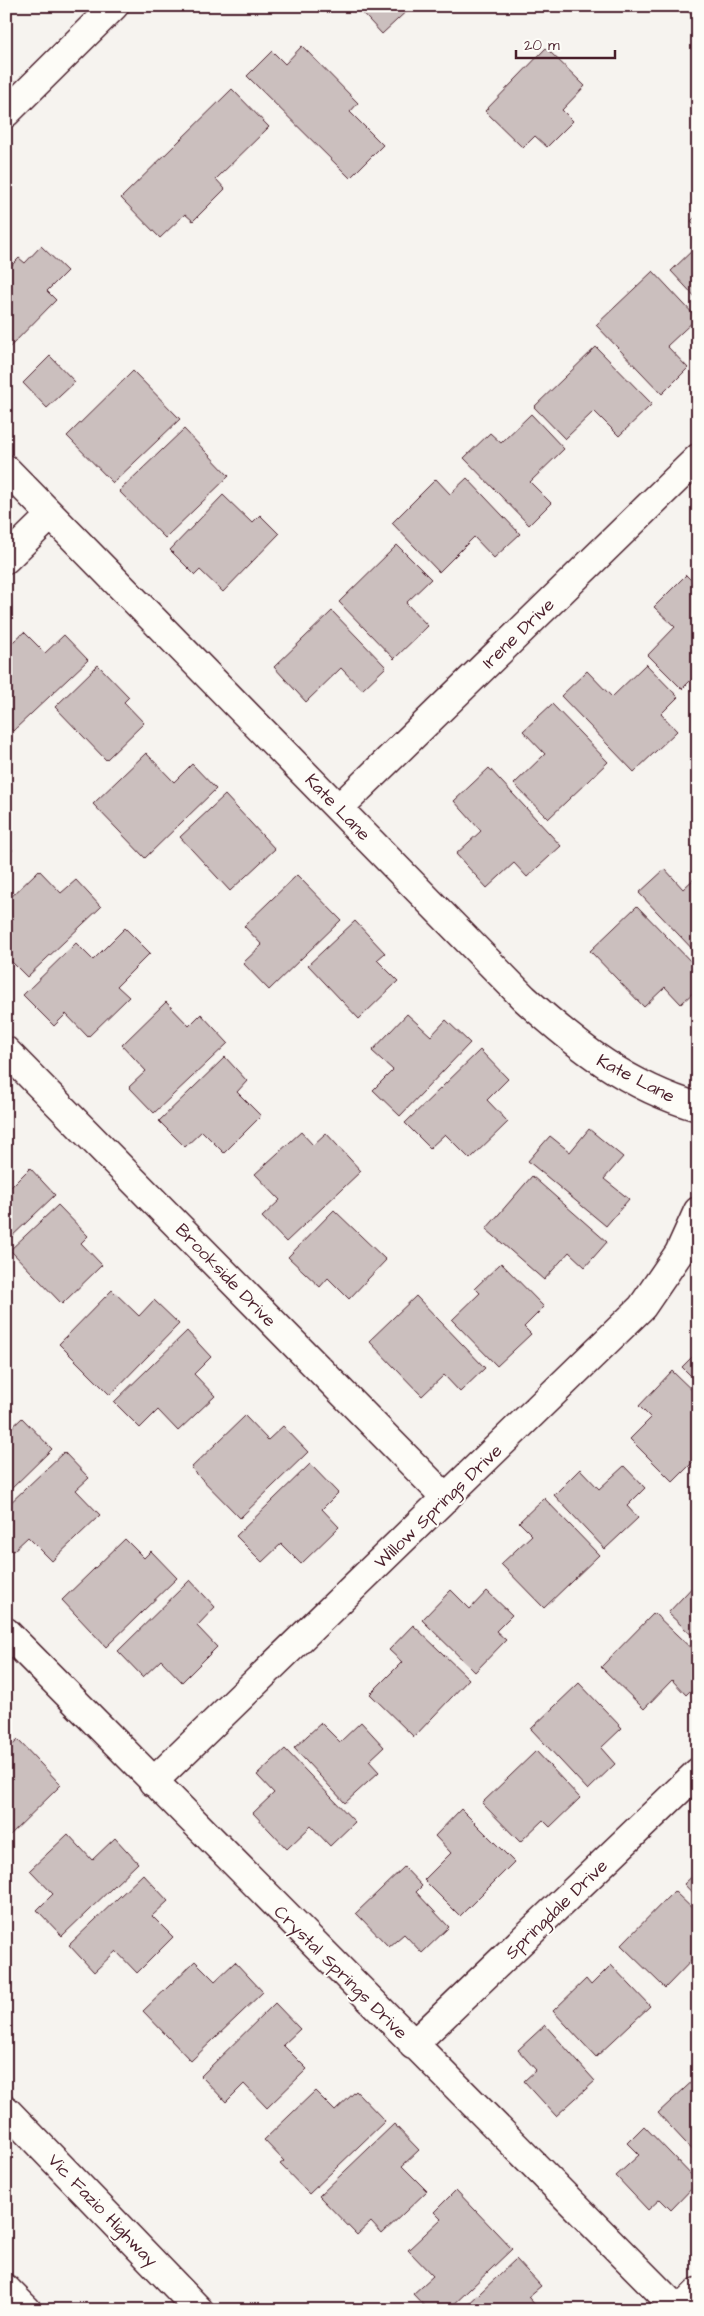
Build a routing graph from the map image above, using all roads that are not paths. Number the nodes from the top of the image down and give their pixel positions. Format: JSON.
{"nodes":[{"id":1,"x":114,"y":6,"type":"edge"},
{"id":2,"x":6,"y":113,"type":"edge"},
{"id":3,"x":698,"y":458,"type":"edge"},
{"id":4,"x":6,"y":469,"type":"edge"},
{"id":5,"x":51,"y":515,"type":"junction"},
{"id":6,"x":6,"y":559,"type":"edge"},
{"id":7,"x":338,"y":808,"type":"junction"},
{"id":8,"x":6,"y":1051,"type":"edge"},
{"id":9,"x":698,"y":1107,"type":"edge"},
{"id":10,"x":698,"y":1211,"type":"edge"},
{"id":11,"x":446,"y":1498,"type":"junction"},
{"id":12,"x":6,"y":1632,"type":"edge"},
{"id":13,"x":698,"y":1772,"type":"edge"},
{"id":14,"x":154,"y":1782,"type":"junction"},
{"id":15,"x":413,"y":2045,"type":"junction"},
{"id":16,"x":6,"y":2110,"type":"edge"},
{"id":17,"x":6,"y":2288,"type":"edge"},
{"id":18,"x":698,"y":2292,"type":"edge"},
{"id":19,"x":199,"y":2309,"type":"edge"},
{"id":20,"x":27,"y":2310,"type":"edge"},
{"id":21,"x":679,"y":2310,"type":"edge"}],
"edges":[{"from":1,"to":2,"type":"main road"},
{"from":3,"to":7,"type":"main road","name":"Irene Drive"},
{"from":4,"to":5,"type":"main road","name":"Kate Lane"},
{"from":5,"to":6,"type":"main road"},
{"from":5,"to":7,"type":"main road","name":"Kate Lane"},
{"from":7,"to":9,"type":"main road","name":"Kate Lane"},
{"from":8,"to":11,"type":"main road","name":"Brookside Drive"},
{"from":10,"to":11,"type":"main road","name":"Willow Springs Drive"},
{"from":11,"to":14,"type":"main road","name":"Willow Springs Drive"},
{"from":12,"to":14,"type":"main road","name":"Crystal Springs Drive"},
{"from":13,"to":15,"type":"main road","name":"Springdale Drive"},
{"from":14,"to":15,"type":"main road","name":"Crystal Springs Drive"},
{"from":15,"to":21,"type":"main road","name":"Crystal Springs Drive"},
{"from":16,"to":19,"type":"main road","name":"Vic Fazio Highway"},
{"from":17,"to":20,"type":"main road"},
{"from":18,"to":21,"type":"main road"}]}
